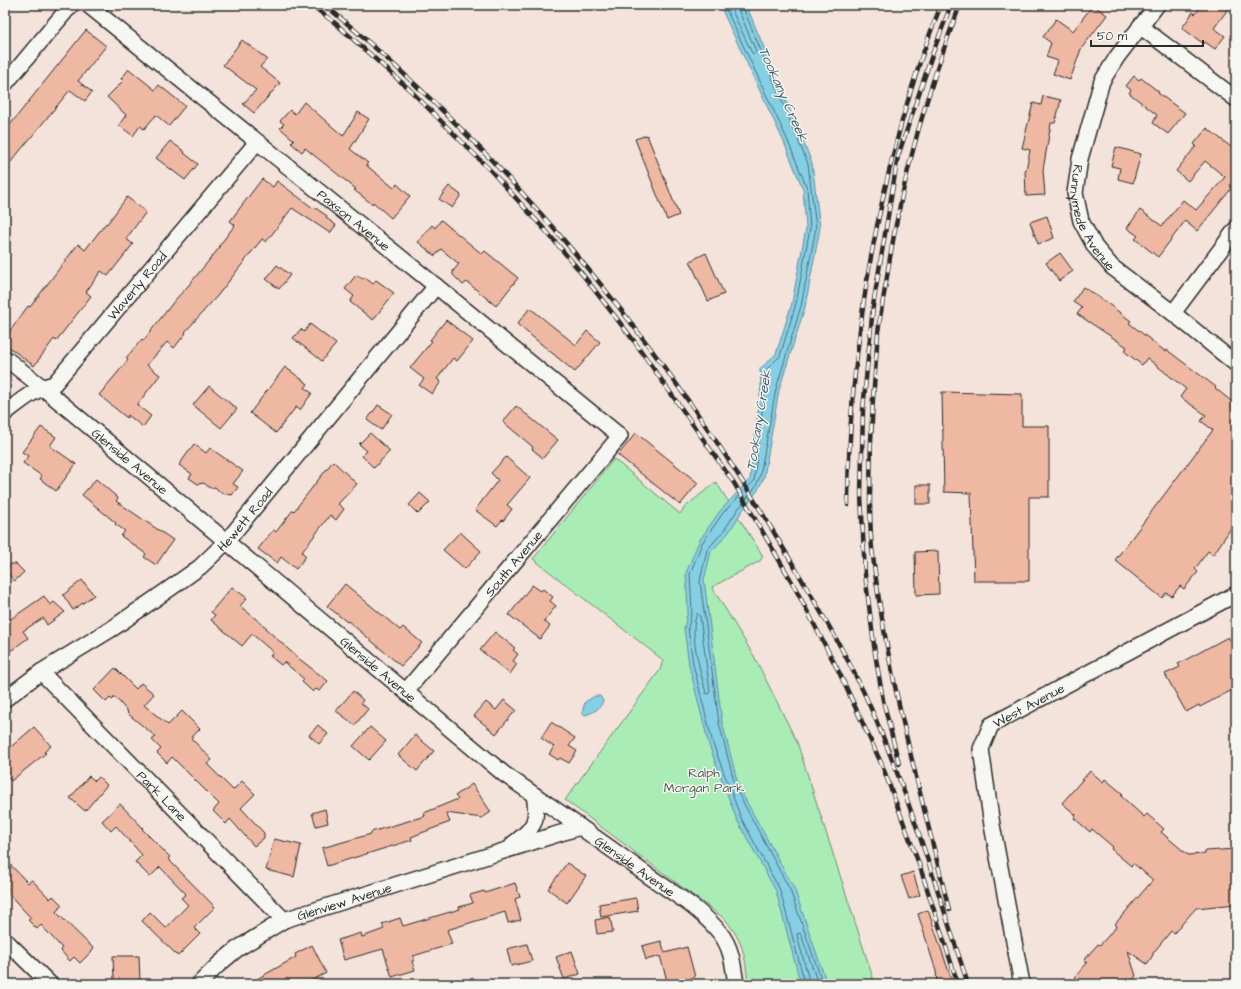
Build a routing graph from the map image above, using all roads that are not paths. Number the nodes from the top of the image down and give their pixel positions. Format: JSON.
{"nodes":[{"id":1,"x":71,"y":5,"type":"edge"},
{"id":2,"x":88,"y":5,"type":"edge"},
{"id":3,"x":1157,"y":5,"type":"edge"},
{"id":4,"x":1140,"y":26,"type":"junction"},
{"id":5,"x":5,"y":84,"type":"edge"},
{"id":6,"x":1236,"y":99,"type":"edge"},
{"id":7,"x":257,"y":142,"type":"junction"},
{"id":8,"x":1236,"y":229,"type":"edge"},
{"id":9,"x":436,"y":286,"type":"junction"},
{"id":10,"x":1173,"y":313,"type":"junction"},
{"id":11,"x":5,"y":358,"type":"edge"},
{"id":12,"x":1236,"y":364,"type":"edge"},
{"id":13,"x":42,"y":387,"type":"junction"},
{"id":14,"x":5,"y":413,"type":"edge"},
{"id":15,"x":620,"y":436,"type":"joint"},
{"id":16,"x":226,"y":542,"type":"junction"},
{"id":17,"x":1236,"y":594,"type":"edge"},
{"id":18,"x":41,"y":672,"type":"junction"},
{"id":19,"x":406,"y":691,"type":"junction"},
{"id":20,"x":5,"y":699,"type":"edge"},
{"id":21,"x":534,"y":795,"type":"junction"},
{"id":22,"x":580,"y":827,"type":"junction"},
{"id":23,"x":506,"y":850,"type":"junction"},
{"id":24,"x":284,"y":920,"type":"junction"},
{"id":25,"x":5,"y":940,"type":"edge"},
{"id":26,"x":50,"y":984,"type":"edge"},
{"id":27,"x":199,"y":984,"type":"edge"},
{"id":28,"x":736,"y":984,"type":"edge"},
{"id":29,"x":1022,"y":984,"type":"edge"}],
"edges":[{"from":1,"to":5,"type":"street"},
{"from":2,"to":7,"type":"street","name":"Paxson Avenue"},
{"from":3,"to":4,"type":"street","name":"Runnymede Avenue"},
{"from":4,"to":6,"type":"street"},
{"from":4,"to":10,"type":"street","name":"Runnymede Avenue"},
{"from":7,"to":9,"type":"street","name":"Paxson Avenue"},
{"from":7,"to":13,"type":"street","name":"Waverly Road"},
{"from":8,"to":10,"type":"street"},
{"from":9,"to":15,"type":"street","name":"Paxson Avenue"},
{"from":9,"to":16,"type":"street","name":"Hewett Road"},
{"from":10,"to":12,"type":"street","name":"Runnymede Avenue"},
{"from":11,"to":13,"type":"street","name":"Glenside Avenue"},
{"from":13,"to":14,"type":"street","name":"Waverly Road"},
{"from":13,"to":16,"type":"street","name":"Glenside Avenue"},
{"from":15,"to":19,"type":"street","name":"South Avenue"},
{"from":16,"to":18,"type":"street","name":"Hewett Road"},
{"from":16,"to":19,"type":"street","name":"Glenside Avenue"},
{"from":17,"to":29,"type":"street","name":"West Avenue"},
{"from":18,"to":20,"type":"street","name":"Hewett Road"},
{"from":18,"to":24,"type":"street","name":"Park Lane"},
{"from":19,"to":21,"type":"street","name":"Glenside Avenue"},
{"from":21,"to":22,"type":"street","name":"Glenside Avenue"},
{"from":21,"to":23,"type":"street","name":"Glenview Avenue"},
{"from":22,"to":23,"type":"street","name":"Glenview Avenue"},
{"from":22,"to":28,"type":"street","name":"Glenside Avenue"},
{"from":23,"to":24,"type":"street","name":"Glenview Avenue"},
{"from":24,"to":27,"type":"street","name":"Glenview Avenue"},
{"from":25,"to":26,"type":"street"}]}
